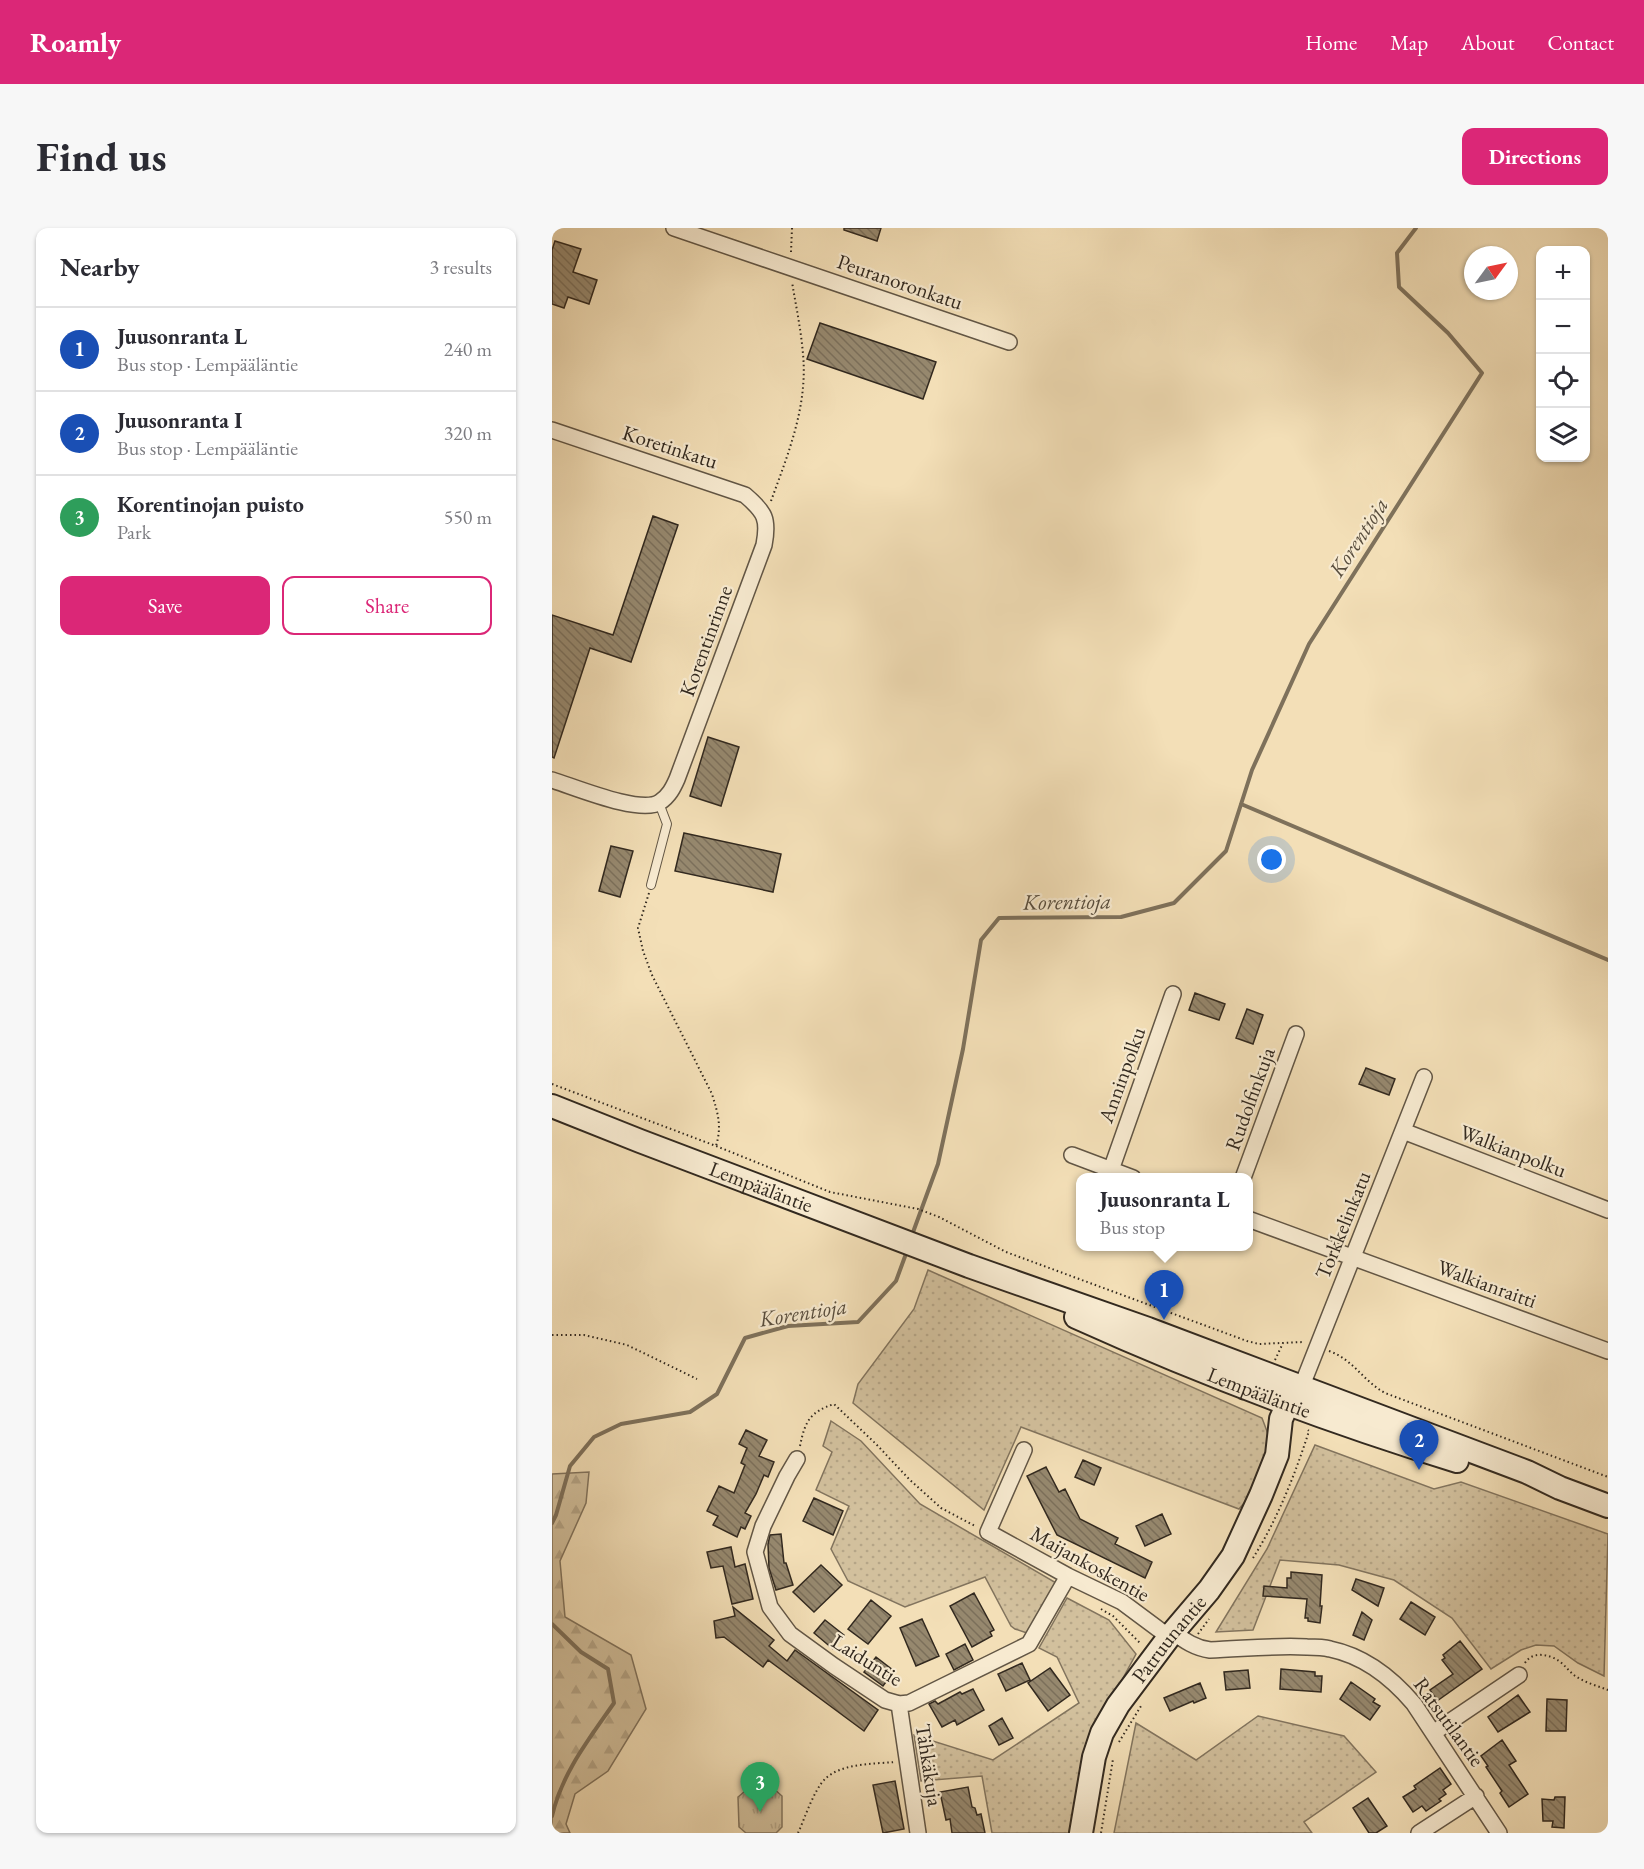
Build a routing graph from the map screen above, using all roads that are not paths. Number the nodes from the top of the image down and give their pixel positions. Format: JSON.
{"nodes":[{"id":1,"x":674,"y":228,"type":"edge"},
{"id":2,"x":1009,"y":342,"type":"dead end"},
{"id":3,"x":552,"y":430,"type":"edge"},
{"id":4,"x":765,"y":516,"type":"joint"},
{"id":5,"x":552,"y":780,"type":"edge"},
{"id":6,"x":659,"y":803,"type":"junction"},
{"id":7,"x":651,"y":885,"type":"road end"},
{"id":8,"x":1173,"y":994,"type":"dead end"},
{"id":9,"x":1296,"y":1034,"type":"dead end"},
{"id":10,"x":1424,"y":1077,"type":"dead end"},
{"id":11,"x":552,"y":1106,"type":"edge"},
{"id":12,"x":1403,"y":1131,"type":"junction"},
{"id":13,"x":1072,"y":1155,"type":"dead end"},
{"id":14,"x":1111,"y":1170,"type":"junction"},
{"id":15,"x":1119,"y":1173,"type":"edge"},
{"id":16,"x":1245,"y":1173,"type":"edge"},
{"id":17,"x":1608,"y":1210,"type":"edge"},
{"id":18,"x":1253,"y":1222,"type":"edge"},
{"id":19,"x":1352,"y":1257,"type":"junction"},
{"id":20,"x":1608,"y":1351,"type":"edge"},
{"id":21,"x":1298,"y":1400,"type":"junction"},
{"id":22,"x":1024,"y":1450,"type":"dead end"},
{"id":23,"x":797,"y":1459,"type":"road end"},
{"id":24,"x":1608,"y":1506,"type":"edge"},
{"id":25,"x":1068,"y":1576,"type":"junction"},
{"id":26,"x":1171,"y":1634,"type":"junction"},
{"id":27,"x":1519,"y":1676,"type":"road end"},
{"id":28,"x":899,"y":1704,"type":"junction"},
{"id":29,"x":1433,"y":1732,"type":"junction"},
{"id":30,"x":1476,"y":1796,"type":"junction"},
{"id":31,"x":918,"y":1833,"type":"edge"},
{"id":32,"x":1081,"y":1833,"type":"edge"},
{"id":33,"x":1419,"y":1833,"type":"edge"},
{"id":34,"x":1499,"y":1833,"type":"edge"}],
"edges":[{"from":1,"to":2,"type":"street","name":"Peuranoronkatu"},
{"from":3,"to":4,"type":"street","name":"Koretinkatu"},
{"from":4,"to":6,"type":"street","name":"Korentinrinne"},
{"from":5,"to":6,"type":"street"},
{"from":6,"to":7,"type":"lane"},
{"from":8,"to":14,"type":"street","name":"Anninpolku"},
{"from":9,"to":16,"type":"street","name":"Rudolfinkuja"},
{"from":10,"to":12,"type":"street","name":"Torkkelinkatu"},
{"from":11,"to":21,"type":"main road","name":"Lempääläntie"},
{"from":12,"to":17,"type":"street","name":"Walkianpolku"},
{"from":12,"to":19,"type":"street","name":"Torkkelinkatu"},
{"from":13,"to":14,"type":"street"},
{"from":14,"to":15,"type":"street"},
{"from":18,"to":19,"type":"street","name":"Walkianraitti"},
{"from":19,"to":20,"type":"street","name":"Walkianraitti"},
{"from":19,"to":21,"type":"street","name":"Torkkelinkatu"},
{"from":21,"to":24,"type":"main road","name":"Lempääläntie"},
{"from":21,"to":26,"type":"main road","name":"Patruunantie"},
{"from":22,"to":25,"type":"street","name":"Maijankoskentie"},
{"from":23,"to":28,"type":"street","name":"Laiduntie"},
{"from":25,"to":26,"type":"street","name":"Maijankoskentie"},
{"from":25,"to":28,"type":"street","name":"Laiduntie"},
{"from":26,"to":29,"type":"street","name":"Ratsutilantie"},
{"from":26,"to":32,"type":"main road","name":"Patruunantie"},
{"from":27,"to":29,"type":"street"},
{"from":28,"to":31,"type":"street","name":"Tähkäkuja"},
{"from":29,"to":30,"type":"street","name":"Ratsutilantie"},
{"from":30,"to":33,"type":"street"},
{"from":30,"to":34,"type":"street","name":"Ratsutilantie"}]}
